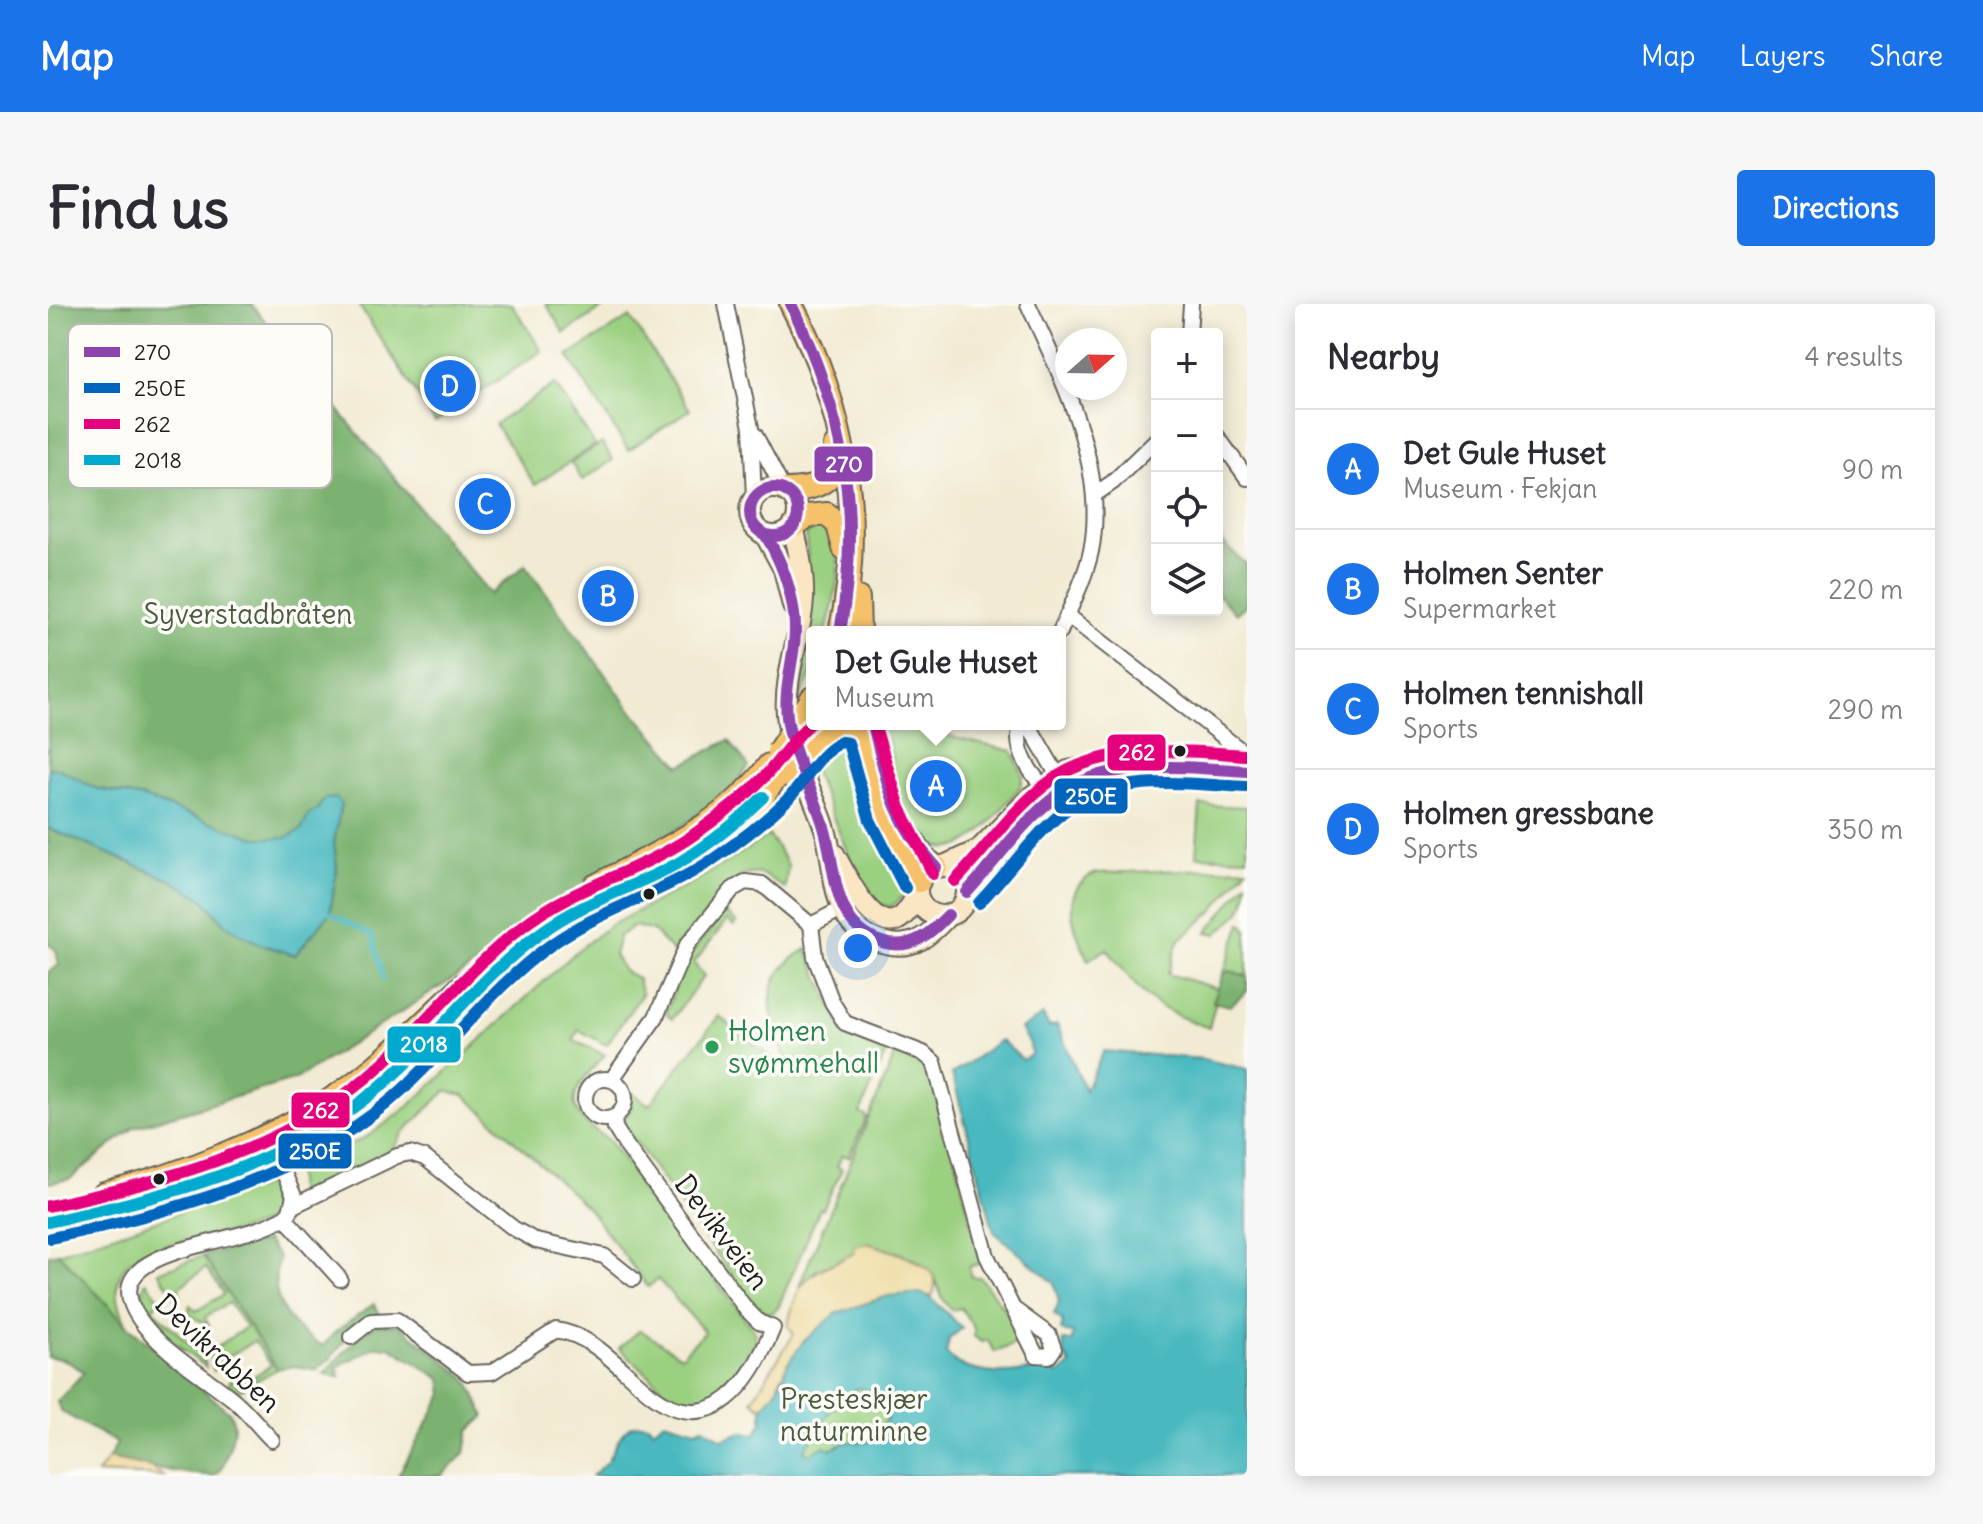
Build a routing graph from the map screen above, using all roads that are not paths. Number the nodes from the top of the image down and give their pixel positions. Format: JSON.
{"nodes":[{"id":1,"x":726,"y":304,"type":"edge"},
{"id":2,"x":791,"y":304,"type":"edge"},
{"id":3,"x":805,"y":304,"type":"edge"},
{"id":4,"x":1028,"y":304,"type":"edge"},
{"id":5,"x":1191,"y":304,"type":"edge"},
{"id":6,"x":1189,"y":328,"type":"edge"},
{"id":7,"x":839,"y":426,"type":"junction"},
{"id":8,"x":751,"y":428,"type":"junction"},
{"id":9,"x":1223,"y":444,"type":"edge"},
{"id":10,"x":1151,"y":445,"type":"edge"},
{"id":11,"x":1247,"y":478,"type":"edge"},
{"id":12,"x":784,"y":490,"type":"junction"},
{"id":13,"x":1094,"y":495,"type":"junction"},
{"id":14,"x":754,"y":499,"type":"junction"},
{"id":15,"x":794,"y":526,"type":"junction"},
{"id":16,"x":765,"y":534,"type":"junction"},
{"id":17,"x":858,"y":598,"type":"junction"},
{"id":18,"x":1067,"y":615,"type":"junction"},
{"id":19,"x":834,"y":626,"type":"edge"},
{"id":20,"x":841,"y":626,"type":"edge"},
{"id":21,"x":852,"y":626,"type":"edge"},
{"id":22,"x":859,"y":626,"type":"edge"},
{"id":23,"x":1062,"y":626,"type":"edge"},
{"id":24,"x":796,"y":638,"type":"junction"},
{"id":25,"x":806,"y":728,"type":"edge"},
{"id":26,"x":856,"y":730,"type":"edge"},
{"id":27,"x":875,"y":730,"type":"edge"},
{"id":28,"x":1021,"y":730,"type":"edge"},
{"id":29,"x":1031,"y":730,"type":"edge"},
{"id":30,"x":1247,"y":755,"type":"edge"},
{"id":31,"x":783,"y":764,"type":"junction"},
{"id":32,"x":1247,"y":771,"type":"edge"},
{"id":33,"x":1056,"y":788,"type":"junction"},
{"id":34,"x":929,"y":877,"type":"junction"},
{"id":35,"x":967,"y":892,"type":"junction"},
{"id":36,"x":850,"y":904,"type":"junction"},
{"id":37,"x":948,"y":915,"type":"junction"},
{"id":38,"x":811,"y":925,"type":"junction"},
{"id":39,"x":612,"y":1079,"type":"junction"},
{"id":40,"x":614,"y":1117,"type":"junction"},
{"id":41,"x":271,"y":1143,"type":"junction"},
{"id":42,"x":48,"y":1207,"type":"edge"},
{"id":43,"x":289,"y":1212,"type":"junction"},
{"id":44,"x":48,"y":1222,"type":"edge"},
{"id":45,"x":340,"y":1279,"type":"dead end"},
{"id":46,"x":633,"y":1279,"type":"dead end"},
{"id":47,"x":1015,"y":1310,"type":"dead end"},
{"id":48,"x":351,"y":1337,"type":"dead end"},
{"id":49,"x":272,"y":1440,"type":"dead end"}],
"edges":[{"from":1,"to":8,"type":"street"},
{"from":2,"to":7,"type":"main road"},
{"from":3,"to":17,"type":"main road"},
{"from":4,"to":13,"type":"street"},
{"from":5,"to":6,"type":"street"},
{"from":7,"to":12,"type":"main road"},
{"from":7,"to":20,"type":"main road"},
{"from":8,"to":12,"type":"street"},
{"from":8,"to":14,"type":"street"},
{"from":9,"to":11,"type":"street"},
{"from":10,"to":13,"type":"street"},
{"from":12,"to":14,"type":"main road"},
{"from":12,"to":15,"type":"main road"},
{"from":13,"to":18,"type":"street"},
{"from":14,"to":16,"type":"main road"},
{"from":15,"to":16,"type":"main road"},
{"from":15,"to":19,"type":"main road"},
{"from":15,"to":24,"type":"main road"},
{"from":16,"to":24,"type":"main road"},
{"from":17,"to":21,"type":"main road"},
{"from":17,"to":22,"type":"main road"},
{"from":18,"to":23,"type":"street"},
{"from":18,"to":30,"type":"street"},
{"from":24,"to":36,"type":"main road"},
{"from":25,"to":31,"type":"main road"},
{"from":26,"to":34,"type":"main road"},
{"from":27,"to":34,"type":"main road"},
{"from":28,"to":33,"type":"street"},
{"from":29,"to":33,"type":"street"},
{"from":31,"to":41,"type":"main road"},
{"from":31,"to":41,"type":"main road"},
{"from":32,"to":33,"type":"main road"},
{"from":33,"to":34,"type":"main road"},
{"from":33,"to":35,"type":"main road"},
{"from":34,"to":35,"type":"main road"},
{"from":34,"to":36,"type":"main road"},
{"from":34,"to":37,"type":"main road"},
{"from":35,"to":37,"type":"main road"},
{"from":36,"to":37,"type":"main road"},
{"from":36,"to":38,"type":"street"},
{"from":38,"to":39,"type":"street"},
{"from":38,"to":47,"type":"street"},
{"from":39,"to":40,"type":"street"},
{"from":39,"to":40,"type":"street"},
{"from":40,"to":48,"type":"street","name":"Devikveien"},
{"from":41,"to":42,"type":"main road"},
{"from":41,"to":43,"type":"street"},
{"from":41,"to":44,"type":"main road"},
{"from":43,"to":45,"type":"street"},
{"from":43,"to":46,"type":"street","name":"Devikrabben"},
{"from":43,"to":49,"type":"street","name":"Devikrabben"}]}
